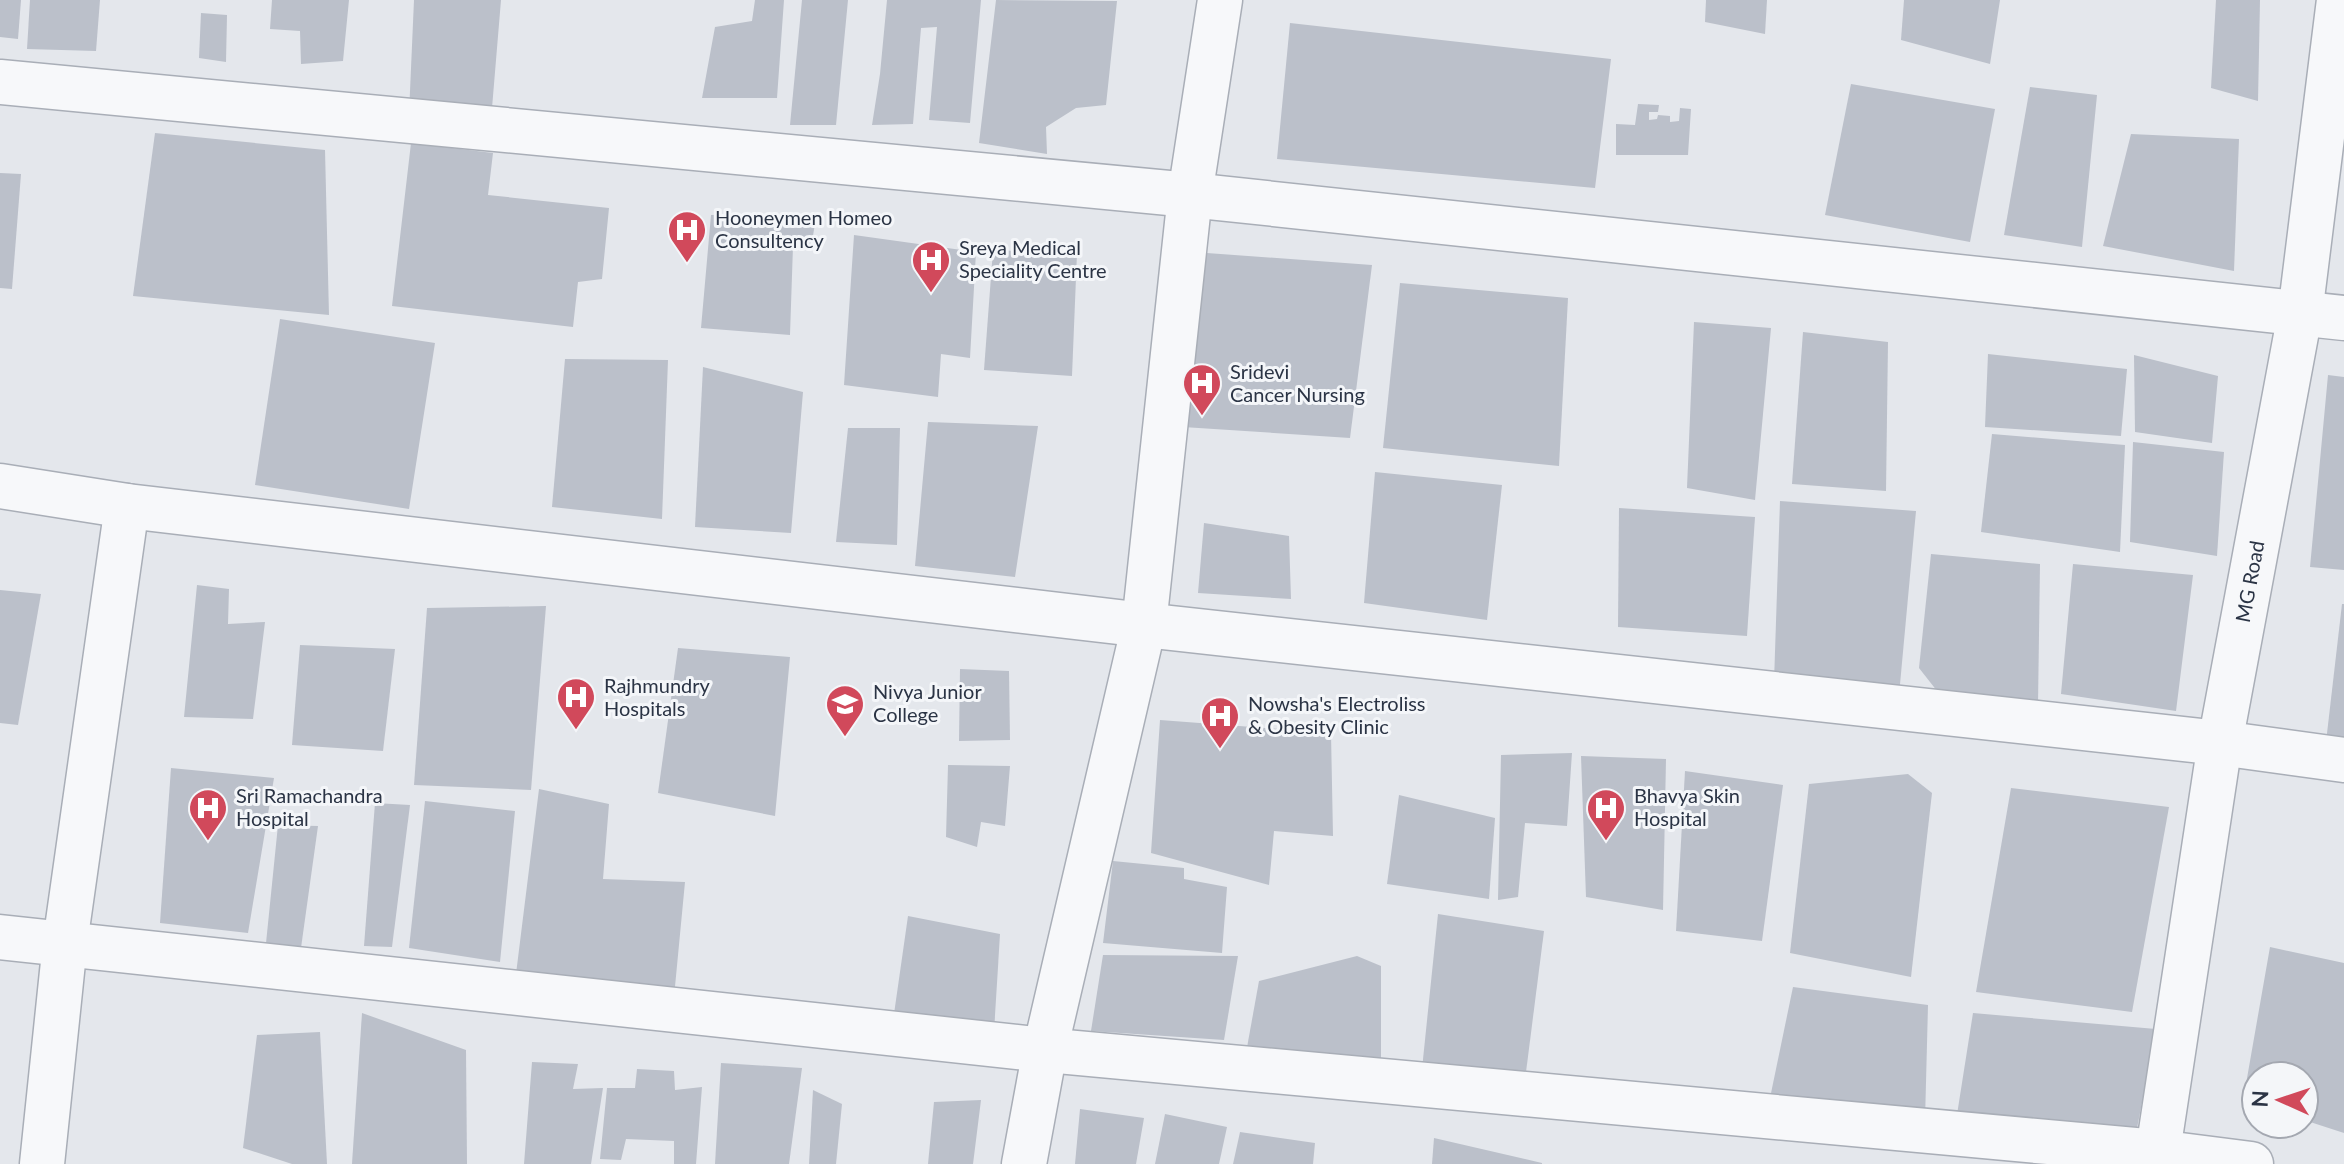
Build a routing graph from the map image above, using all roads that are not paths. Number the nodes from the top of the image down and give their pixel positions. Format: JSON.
{"nodes":[{"id":1,"x":1220,"y":0,"type":"edge"},
{"id":2,"x":2339,"y":0,"type":"edge"},
{"id":3,"x":0,"y":82,"type":"edge"},
{"id":4,"x":1190,"y":195,"type":"junction"},
{"id":5,"x":2300,"y":314,"type":"junction"},
{"id":6,"x":2344,"y":318,"type":"edge"},
{"id":7,"x":0,"y":486,"type":"edge"},
{"id":8,"x":127,"y":506,"type":"junction"},
{"id":9,"x":1144,"y":625,"type":"junction"},
{"id":10,"x":2220,"y":743,"type":"junction"},
{"id":11,"x":2344,"y":760,"type":"edge"},
{"id":12,"x":0,"y":937,"type":"edge"},
{"id":13,"x":65,"y":943,"type":"junction"},
{"id":14,"x":1045,"y":1050,"type":"junction"},
{"id":15,"x":2156,"y":1158,"type":"edge"},
{"id":16,"x":42,"y":1164,"type":"edge"},
{"id":17,"x":1024,"y":1164,"type":"edge"},
{"id":18,"x":2251,"y":1164,"type":"edge"}],
"edges":[{"from":1,"to":4,"type":"street"},
{"from":2,"to":5,"type":"street","name":"MG Road"},
{"from":3,"to":4,"type":"street"},
{"from":4,"to":5,"type":"street"},
{"from":4,"to":9,"type":"street"},
{"from":5,"to":6,"type":"street"},
{"from":5,"to":10,"type":"street","name":"MG Road"},
{"from":7,"to":8,"type":"street"},
{"from":8,"to":9,"type":"street"},
{"from":8,"to":13,"type":"street"},
{"from":9,"to":10,"type":"street"},
{"from":9,"to":14,"type":"street"},
{"from":10,"to":11,"type":"street"},
{"from":10,"to":15,"type":"street","name":"MG Road"},
{"from":12,"to":13,"type":"street"},
{"from":13,"to":14,"type":"street"},
{"from":13,"to":16,"type":"street"},
{"from":14,"to":15,"type":"street"},
{"from":14,"to":17,"type":"street"},
{"from":15,"to":18,"type":"street"}]}
